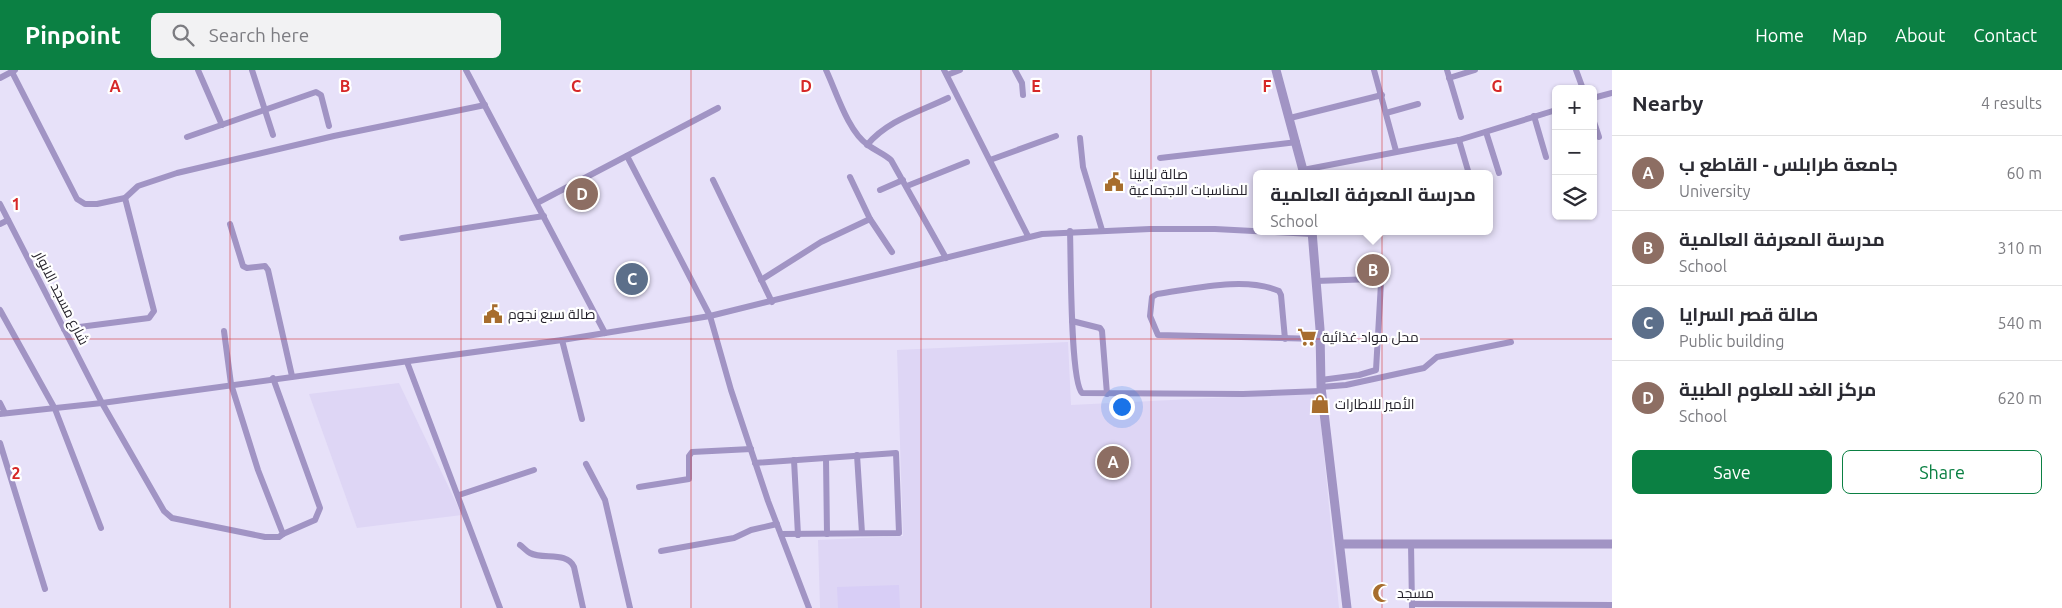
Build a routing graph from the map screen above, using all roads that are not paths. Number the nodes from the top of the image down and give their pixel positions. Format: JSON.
{"nodes":[{"id":1,"x":198,"y":70,"type":"edge"},
{"id":2,"x":252,"y":70,"type":"edge"},
{"id":3,"x":466,"y":70,"type":"edge"},
{"id":4,"x":826,"y":70,"type":"edge"},
{"id":5,"x":960,"y":70,"type":"edge"},
{"id":6,"x":1015,"y":70,"type":"edge"},
{"id":7,"x":1276,"y":70,"type":"edge"},
{"id":8,"x":1374,"y":70,"type":"edge"},
{"id":9,"x":1447,"y":70,"type":"edge"},
{"id":10,"x":1474,"y":70,"type":"edge"},
{"id":11,"x":1576,"y":70,"type":"edge"},
{"id":12,"x":13,"y":71,"type":"edge"},
{"id":13,"x":946,"y":72,"type":"edge"},
{"id":14,"x":0,"y":78,"type":"edge"},
{"id":15,"x":1449,"y":78,"type":"junction"},
{"id":16,"x":1582,"y":85,"type":"edge"},
{"id":17,"x":1612,"y":93,"type":"edge"},
{"id":18,"x":1023,"y":95,"type":"dead end"},
{"id":19,"x":1382,"y":96,"type":"junction"},
{"id":20,"x":1597,"y":97,"type":"edge"},
{"id":21,"x":948,"y":98,"type":"dead end"},
{"id":22,"x":1418,"y":104,"type":"dead end"},
{"id":23,"x":485,"y":105,"type":"junction"},
{"id":24,"x":718,"y":108,"type":"dead end"},
{"id":25,"x":266,"y":109,"type":"junction"},
{"id":26,"x":1552,"y":111,"type":"edge"},
{"id":27,"x":1386,"y":113,"type":"junction"},
{"id":28,"x":1534,"y":116,"type":"junction"},
{"id":29,"x":1461,"y":117,"type":"dead end"},
{"id":30,"x":1290,"y":118,"type":"junction"},
{"id":31,"x":222,"y":125,"type":"junction"},
{"id":32,"x":329,"y":126,"type":"dead end"},
{"id":33,"x":1597,"y":129,"type":"edge"},
{"id":34,"x":1486,"y":132,"type":"junction"},
{"id":35,"x":273,"y":135,"type":"dead end"},
{"id":36,"x":1056,"y":136,"type":"dead end"},
{"id":37,"x":187,"y":137,"type":"dead end"},
{"id":38,"x":1600,"y":137,"type":"dead end"},
{"id":39,"x":1080,"y":138,"type":"dead end"},
{"id":40,"x":1459,"y":140,"type":"junction"},
{"id":41,"x":1296,"y":142,"type":"junction"},
{"id":42,"x":867,"y":145,"type":"junction"},
{"id":43,"x":1396,"y":151,"type":"junction"},
{"id":44,"x":627,"y":156,"type":"junction"},
{"id":45,"x":1546,"y":157,"type":"dead end"},
{"id":46,"x":1160,"y":158,"type":"dead end"},
{"id":47,"x":990,"y":160,"type":"junction"},
{"id":48,"x":967,"y":162,"type":"dead end"},
{"id":49,"x":1303,"y":170,"type":"edge"},
{"id":50,"x":1313,"y":170,"type":"edge"},
{"id":51,"x":1468,"y":170,"type":"edge"},
{"id":52,"x":1498,"y":173,"type":"dead end"},
{"id":53,"x":850,"y":177,"type":"dead end"},
{"id":54,"x":713,"y":180,"type":"dead end"},
{"id":55,"x":905,"y":183,"type":"junction"},
{"id":56,"x":880,"y":190,"type":"dead end"},
{"id":57,"x":125,"y":198,"type":"junction"},
{"id":58,"x":537,"y":203,"type":"junction"},
{"id":59,"x":0,"y":204,"type":"edge"},
{"id":60,"x":544,"y":216,"type":"junction"},
{"id":61,"x":870,"y":219,"type":"junction"},
{"id":62,"x":8,"y":220,"type":"junction"},
{"id":63,"x":0,"y":224,"type":"edge"},
{"id":64,"x":230,"y":224,"type":"dead end"},
{"id":65,"x":1102,"y":230,"type":"junction"},
{"id":66,"x":1070,"y":231,"type":"junction"},
{"id":67,"x":1253,"y":231,"type":"edge"},
{"id":68,"x":1312,"y":235,"type":"edge"},
{"id":69,"x":1028,"y":236,"type":"junction"},
{"id":70,"x":402,"y":238,"type":"dead end"},
{"id":71,"x":892,"y":252,"type":"dead end"},
{"id":72,"x":946,"y":258,"type":"junction"},
{"id":73,"x":761,"y":280,"type":"junction"},
{"id":74,"x":1316,"y":281,"type":"junction"},
{"id":75,"x":772,"y":302,"type":"junction"},
{"id":76,"x":0,"y":310,"type":"edge"},
{"id":77,"x":710,"y":316,"type":"junction"},
{"id":78,"x":1072,"y":320,"type":"junction"},
{"id":79,"x":64,"y":329,"type":"junction"},
{"id":80,"x":224,"y":331,"type":"dead end"},
{"id":81,"x":606,"y":333,"type":"junction"},
{"id":82,"x":1285,"y":339,"type":"junction"},
{"id":83,"x":1320,"y":339,"type":"junction"},
{"id":84,"x":562,"y":340,"type":"junction"},
{"id":85,"x":1511,"y":342,"type":"dead end"},
{"id":86,"x":407,"y":362,"type":"junction"},
{"id":87,"x":292,"y":376,"type":"junction"},
{"id":88,"x":273,"y":378,"type":"junction"},
{"id":89,"x":231,"y":384,"type":"junction"},
{"id":90,"x":1321,"y":386,"type":"junction"},
{"id":91,"x":1107,"y":394,"type":"junction"},
{"id":92,"x":0,"y":403,"type":"edge"},
{"id":93,"x":102,"y":403,"type":"junction"},
{"id":94,"x":55,"y":409,"type":"junction"},
{"id":95,"x":3,"y":414,"type":"edge"},
{"id":96,"x":582,"y":419,"type":"dead end"},
{"id":97,"x":0,"y":443,"type":"edge"},
{"id":98,"x":750,"y":449,"type":"junction"},
{"id":99,"x":857,"y":456,"type":"junction"},
{"id":100,"x":826,"y":458,"type":"junction"},
{"id":101,"x":794,"y":460,"type":"junction"},
{"id":102,"x":755,"y":463,"type":"junction"},
{"id":103,"x":586,"y":464,"type":"dead end"},
{"id":104,"x":534,"y":470,"type":"dead end"},
{"id":105,"x":639,"y":487,"type":"dead end"},
{"id":106,"x":459,"y":495,"type":"junction"},
{"id":107,"x":777,"y":524,"type":"junction"},
{"id":108,"x":101,"y":528,"type":"dead end"},
{"id":109,"x":283,"y":534,"type":"junction"},
{"id":110,"x":782,"y":534,"type":"junction"},
{"id":111,"x":827,"y":534,"type":"junction"},
{"id":112,"x":862,"y":534,"type":"junction"},
{"id":113,"x":798,"y":535,"type":"junction"},
{"id":114,"x":1411,"y":543,"type":"junction"},
{"id":115,"x":1340,"y":544,"type":"junction"},
{"id":116,"x":1612,"y":544,"type":"edge"},
{"id":117,"x":520,"y":545,"type":"dead end"},
{"id":118,"x":661,"y":551,"type":"dead end"},
{"id":119,"x":45,"y":589,"type":"dead end"},
{"id":120,"x":1612,"y":605,"type":"edge"},
{"id":121,"x":1412,"y":606,"type":"edge"},
{"id":122,"x":1542,"y":606,"type":"edge"},
{"id":123,"x":500,"y":608,"type":"edge"},
{"id":124,"x":583,"y":608,"type":"edge"},
{"id":125,"x":630,"y":608,"type":"edge"},
{"id":126,"x":809,"y":608,"type":"edge"},
{"id":127,"x":1347,"y":608,"type":"edge"}],
"edges":[{"from":1,"to":31,"type":"street"},
{"from":2,"to":25,"type":"street"},
{"from":3,"to":23,"type":"street"},
{"from":4,"to":42,"type":"street"},
{"from":5,"to":13,"type":"street"},
{"from":6,"to":18,"type":"street"},
{"from":7,"to":30,"type":"street"},
{"from":8,"to":19,"type":"street"},
{"from":9,"to":15,"type":"street"},
{"from":10,"to":15,"type":"street"},
{"from":11,"to":16,"type":"street"},
{"from":12,"to":14,"type":"street"},
{"from":12,"to":57,"type":"street"},
{"from":13,"to":47,"type":"street"},
{"from":15,"to":29,"type":"street"},
{"from":17,"to":20,"type":"street"},
{"from":19,"to":27,"type":"street"},
{"from":19,"to":30,"type":"street"},
{"from":21,"to":42,"type":"street"},
{"from":22,"to":27,"type":"street"},
{"from":23,"to":57,"type":"street"},
{"from":23,"to":58,"type":"street"},
{"from":24,"to":44,"type":"street"},
{"from":25,"to":31,"type":"street"},
{"from":25,"to":32,"type":"street"},
{"from":25,"to":35,"type":"street"},
{"from":26,"to":28,"type":"street"},
{"from":27,"to":43,"type":"street"},
{"from":28,"to":34,"type":"street"},
{"from":28,"to":45,"type":"street"},
{"from":30,"to":41,"type":"street"},
{"from":31,"to":37,"type":"street"},
{"from":33,"to":38,"type":"street"},
{"from":34,"to":40,"type":"street"},
{"from":34,"to":52,"type":"street"},
{"from":36,"to":47,"type":"street"},
{"from":39,"to":65,"type":"street"},
{"from":40,"to":43,"type":"street"},
{"from":40,"to":51,"type":"street"},
{"from":41,"to":46,"type":"street"},
{"from":41,"to":49,"type":"street"},
{"from":42,"to":55,"type":"street"},
{"from":43,"to":50,"type":"street"},
{"from":44,"to":58,"type":"street"},
{"from":44,"to":77,"type":"street"},
{"from":47,"to":69,"type":"street"},
{"from":48,"to":55,"type":"street"},
{"from":53,"to":61,"type":"street"},
{"from":54,"to":73,"type":"street"},
{"from":55,"to":56,"type":"street"},
{"from":55,"to":72,"type":"street"},
{"from":57,"to":79,"type":"street"},
{"from":58,"to":60,"type":"street"},
{"from":59,"to":62,"type":"street","name":"شارع مسجد الانوار"},
{"from":60,"to":70,"type":"street"},
{"from":60,"to":81,"type":"street"},
{"from":61,"to":71,"type":"street"},
{"from":61,"to":73,"type":"street"},
{"from":62,"to":63,"type":"street"},
{"from":62,"to":79,"type":"street","name":"شارع مسجد الانوار"},
{"from":64,"to":87,"type":"street"},
{"from":65,"to":66,"type":"street"},
{"from":65,"to":67,"type":"street"},
{"from":66,"to":69,"type":"street"},
{"from":66,"to":78,"type":"street"},
{"from":68,"to":74,"type":"street"},
{"from":69,"to":72,"type":"street"},
{"from":72,"to":75,"type":"street"},
{"from":73,"to":75,"type":"street"},
{"from":74,"to":83,"type":"street"},
{"from":74,"to":90,"type":"street"},
{"from":75,"to":77,"type":"street"},
{"from":76,"to":94,"type":"street"},
{"from":77,"to":81,"type":"street"},
{"from":77,"to":98,"type":"street"},
{"from":78,"to":91,"type":"street"},
{"from":78,"to":91,"type":"street"},
{"from":79,"to":93,"type":"street","name":"شارع مسجد الانوار"},
{"from":80,"to":89,"type":"street"},
{"from":81,"to":84,"type":"street"},
{"from":82,"to":82,"type":"street"},
{"from":82,"to":83,"type":"street"},
{"from":83,"to":90,"type":"street"},
{"from":84,"to":86,"type":"street"},
{"from":84,"to":96,"type":"street"},
{"from":85,"to":90,"type":"street"},
{"from":86,"to":87,"type":"street"},
{"from":86,"to":106,"type":"street"},
{"from":87,"to":88,"type":"street"},
{"from":88,"to":89,"type":"street"},
{"from":88,"to":109,"type":"street","name":"شارع مسجد الانوار"},
{"from":89,"to":93,"type":"street"},
{"from":89,"to":109,"type":"street"},
{"from":90,"to":91,"type":"street"},
{"from":90,"to":115,"type":"street"},
{"from":92,"to":95,"type":"street"},
{"from":93,"to":94,"type":"street"},
{"from":93,"to":109,"type":"street","name":"شارع مسجد الانوار"},
{"from":94,"to":95,"type":"street"},
{"from":94,"to":108,"type":"street"},
{"from":97,"to":119,"type":"street"},
{"from":98,"to":102,"type":"street"},
{"from":98,"to":105,"type":"street"},
{"from":99,"to":100,"type":"street"},
{"from":99,"to":112,"type":"street"},
{"from":99,"to":112,"type":"street"},
{"from":100,"to":101,"type":"street"},
{"from":100,"to":111,"type":"street"},
{"from":101,"to":102,"type":"street"},
{"from":101,"to":113,"type":"street"},
{"from":102,"to":107,"type":"street"},
{"from":103,"to":125,"type":"street"},
{"from":104,"to":106,"type":"street"},
{"from":106,"to":123,"type":"street"},
{"from":107,"to":110,"type":"street"},
{"from":107,"to":118,"type":"street"},
{"from":110,"to":113,"type":"street"},
{"from":110,"to":126,"type":"street"},
{"from":111,"to":112,"type":"street"},
{"from":111,"to":113,"type":"street"},
{"from":114,"to":115,"type":"street"},
{"from":114,"to":116,"type":"street"},
{"from":114,"to":121,"type":"street"},
{"from":115,"to":127,"type":"street"},
{"from":117,"to":124,"type":"street"},
{"from":120,"to":122,"type":"street"},
{"from":121,"to":122,"type":"street"}]}
